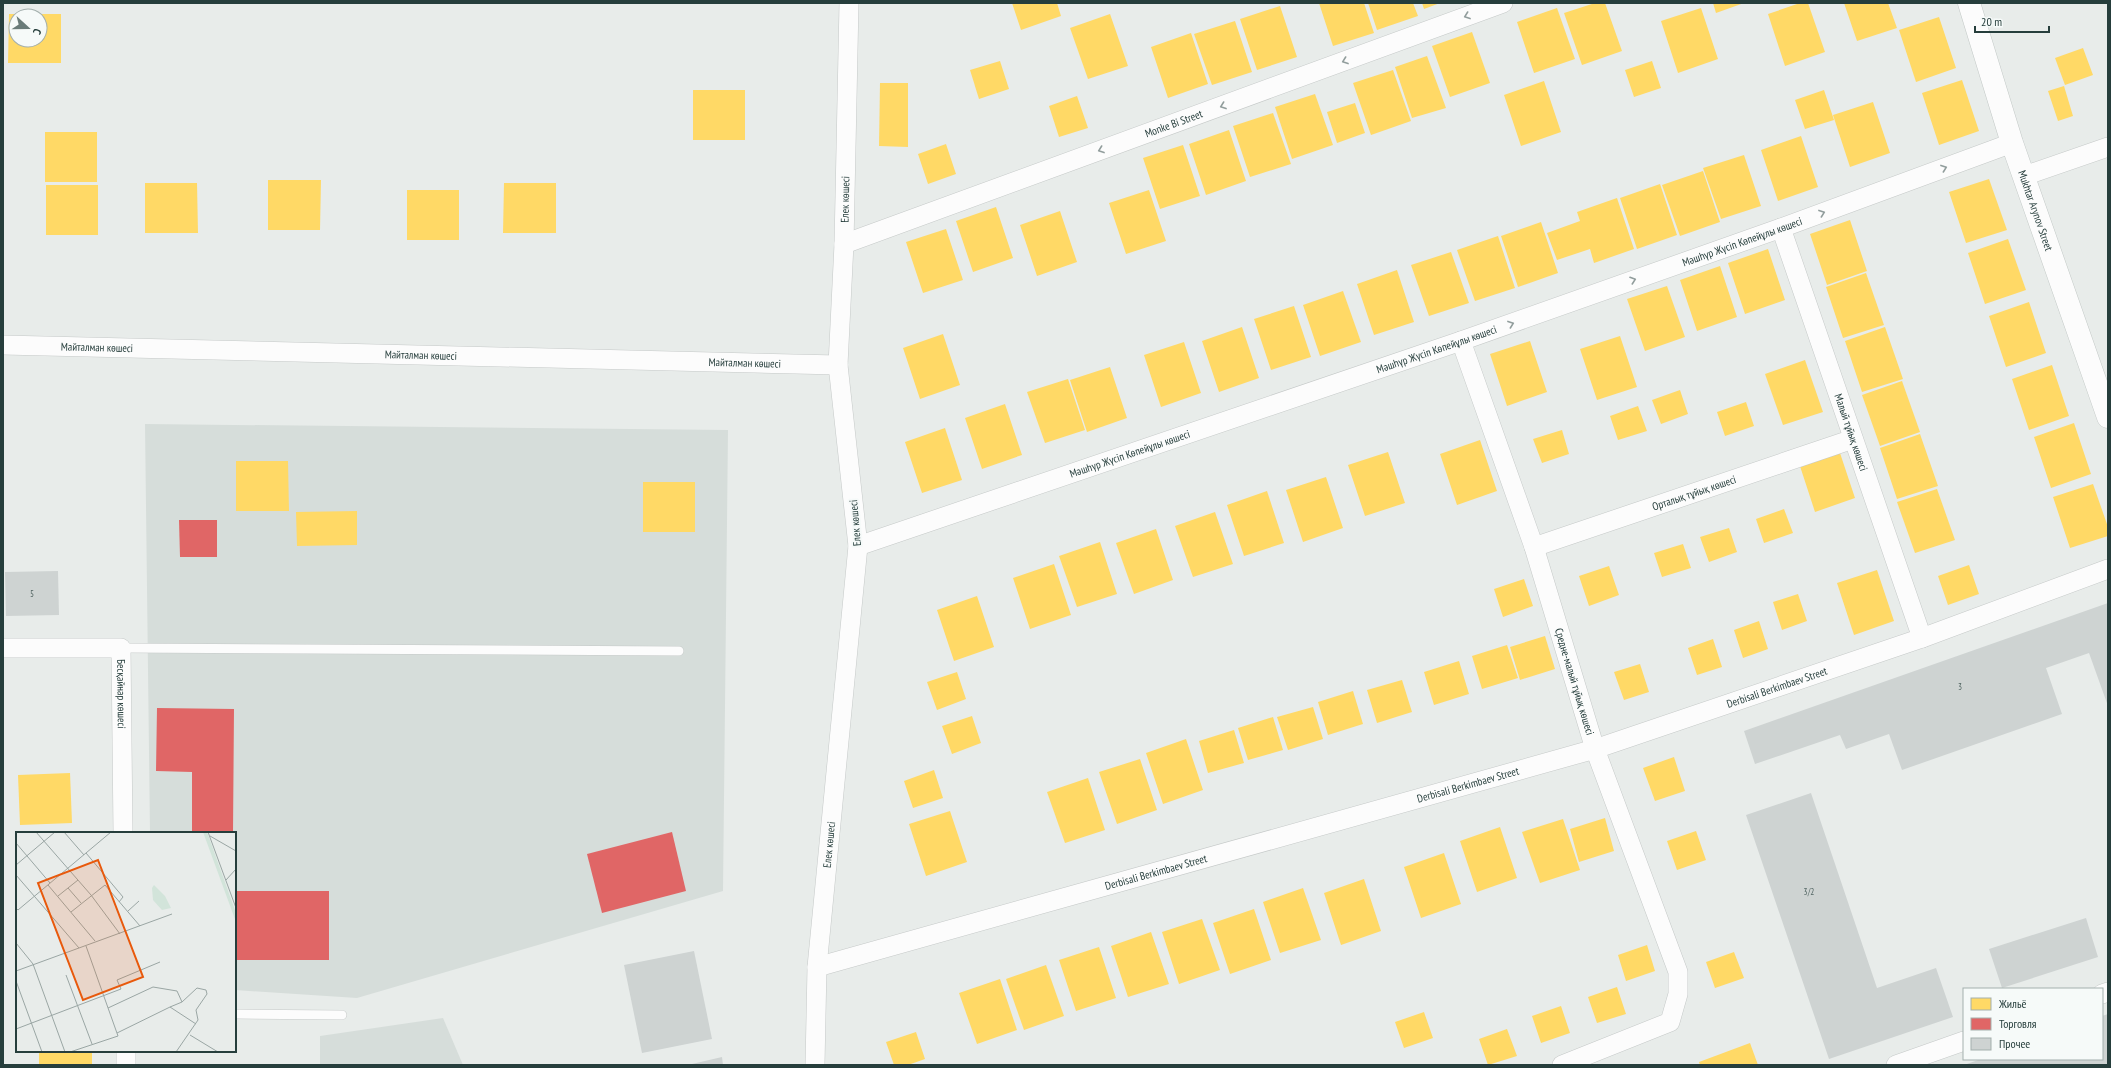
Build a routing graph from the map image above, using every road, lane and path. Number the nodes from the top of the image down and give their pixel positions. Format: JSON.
{"nodes":[{"id":1,"x":849,"y":3,"type":"edge"},
{"id":2,"x":1503,"y":3,"type":"edge"},
{"id":3,"x":1969,"y":3,"type":"edge"},
{"id":4,"x":2012,"y":143,"type":"junction"},
{"id":5,"x":2108,"y":148,"type":"edge"},
{"id":6,"x":2024,"y":176,"type":"junction"},
{"id":7,"x":1781,"y":228,"type":"junction"},
{"id":8,"x":844,"y":244,"type":"junction"},
{"id":9,"x":1461,"y":342,"type":"junction"},
{"id":10,"x":3,"y":345,"type":"edge"},
{"id":11,"x":838,"y":365,"type":"junction"},
{"id":12,"x":2108,"y":417,"type":"edge"},
{"id":13,"x":1853,"y":438,"type":"junction"},
{"id":14,"x":858,"y":546,"type":"junction"},
{"id":15,"x":1534,"y":547,"type":"junction"},
{"id":16,"x":2108,"y":569,"type":"edge"},
{"id":17,"x":1922,"y":638,"type":"junction"},
{"id":18,"x":3,"y":648,"type":"edge"},
{"id":19,"x":121,"y":648,"type":"junction"},
{"id":20,"x":679,"y":651,"type":"dead end"},
{"id":21,"x":1595,"y":749,"type":"junction"},
{"id":22,"x":123,"y":832,"type":"edge"},
{"id":23,"x":816,"y":967,"type":"junction"},
{"id":24,"x":236,"y":1014,"type":"edge"},
{"id":25,"x":342,"y":1015,"type":"dead end"},
{"id":26,"x":1963,"y":1041,"type":"edge"},
{"id":27,"x":126,"y":1052,"type":"edge"},
{"id":28,"x":126,"y":1065,"type":"edge"},
{"id":29,"x":815,"y":1065,"type":"edge"},
{"id":30,"x":1562,"y":1065,"type":"edge"},
{"id":31,"x":1896,"y":1065,"type":"edge"}],
"edges":[{"from":1,"to":8,"type":"street","name":"Елек көшесі"},
{"from":2,"to":8,"type":"street","name":"Monke Bi Street","one_way":true},
{"from":3,"to":4,"type":"main road","name":"Mukhtar Arynov Street"},
{"from":4,"to":6,"type":"main road","name":"Mukhtar Arynov Street"},
{"from":7,"to":4,"type":"street","name":"Мәшһүр Жүсіп Көпейұлы көшесі","one_way":true},
{"from":5,"to":6,"type":"street"},
{"from":6,"to":12,"type":"main road","name":"Mukhtar Arynov Street"},
{"from":9,"to":7,"type":"street","name":"Мәшһүр Жүсіп Көпейұлы көшесі","one_way":true},
{"from":7,"to":13,"type":"street","name":"Малый тұйық көшесі"},
{"from":8,"to":11,"type":"street","name":"Елек көшесі"},
{"from":9,"to":14,"type":"street","name":"Мәшһүр Жүсіп Көпейұлы көшесі"},
{"from":9,"to":15,"type":"street","name":"Средне-малый тұйық көшесі"},
{"from":10,"to":11,"type":"street","name":"Майталман көшесі"},
{"from":11,"to":14,"type":"street","name":"Елек көшесі"},
{"from":13,"to":15,"type":"street","name":"Орталық тұйық көшесі"},
{"from":13,"to":17,"type":"street","name":"Малый тұйық көшесі"},
{"from":14,"to":23,"type":"street","name":"Елек көшесі"},
{"from":15,"to":21,"type":"street","name":"Средне-малый тұйық көшесі"},
{"from":16,"to":17,"type":"street","name":"Derbisali Berkimbaev Street"},
{"from":17,"to":21,"type":"street","name":"Derbisali Berkimbaev Street"},
{"from":18,"to":19,"type":"street","name":"Бесқайнар көшесі"},
{"from":19,"to":20,"type":"lane"},
{"from":19,"to":22,"type":"street","name":"Бесқайнар көшесі"},
{"from":21,"to":23,"type":"street","name":"Derbisali Berkimbaev Street"},
{"from":21,"to":30,"type":"street","name":"Средне-малый тұйық көшесі"},
{"from":23,"to":29,"type":"street","name":"Елек көшесі"},
{"from":24,"to":25,"type":"lane"},
{"from":26,"to":31,"type":"street"},
{"from":27,"to":28,"type":"street"}]}
